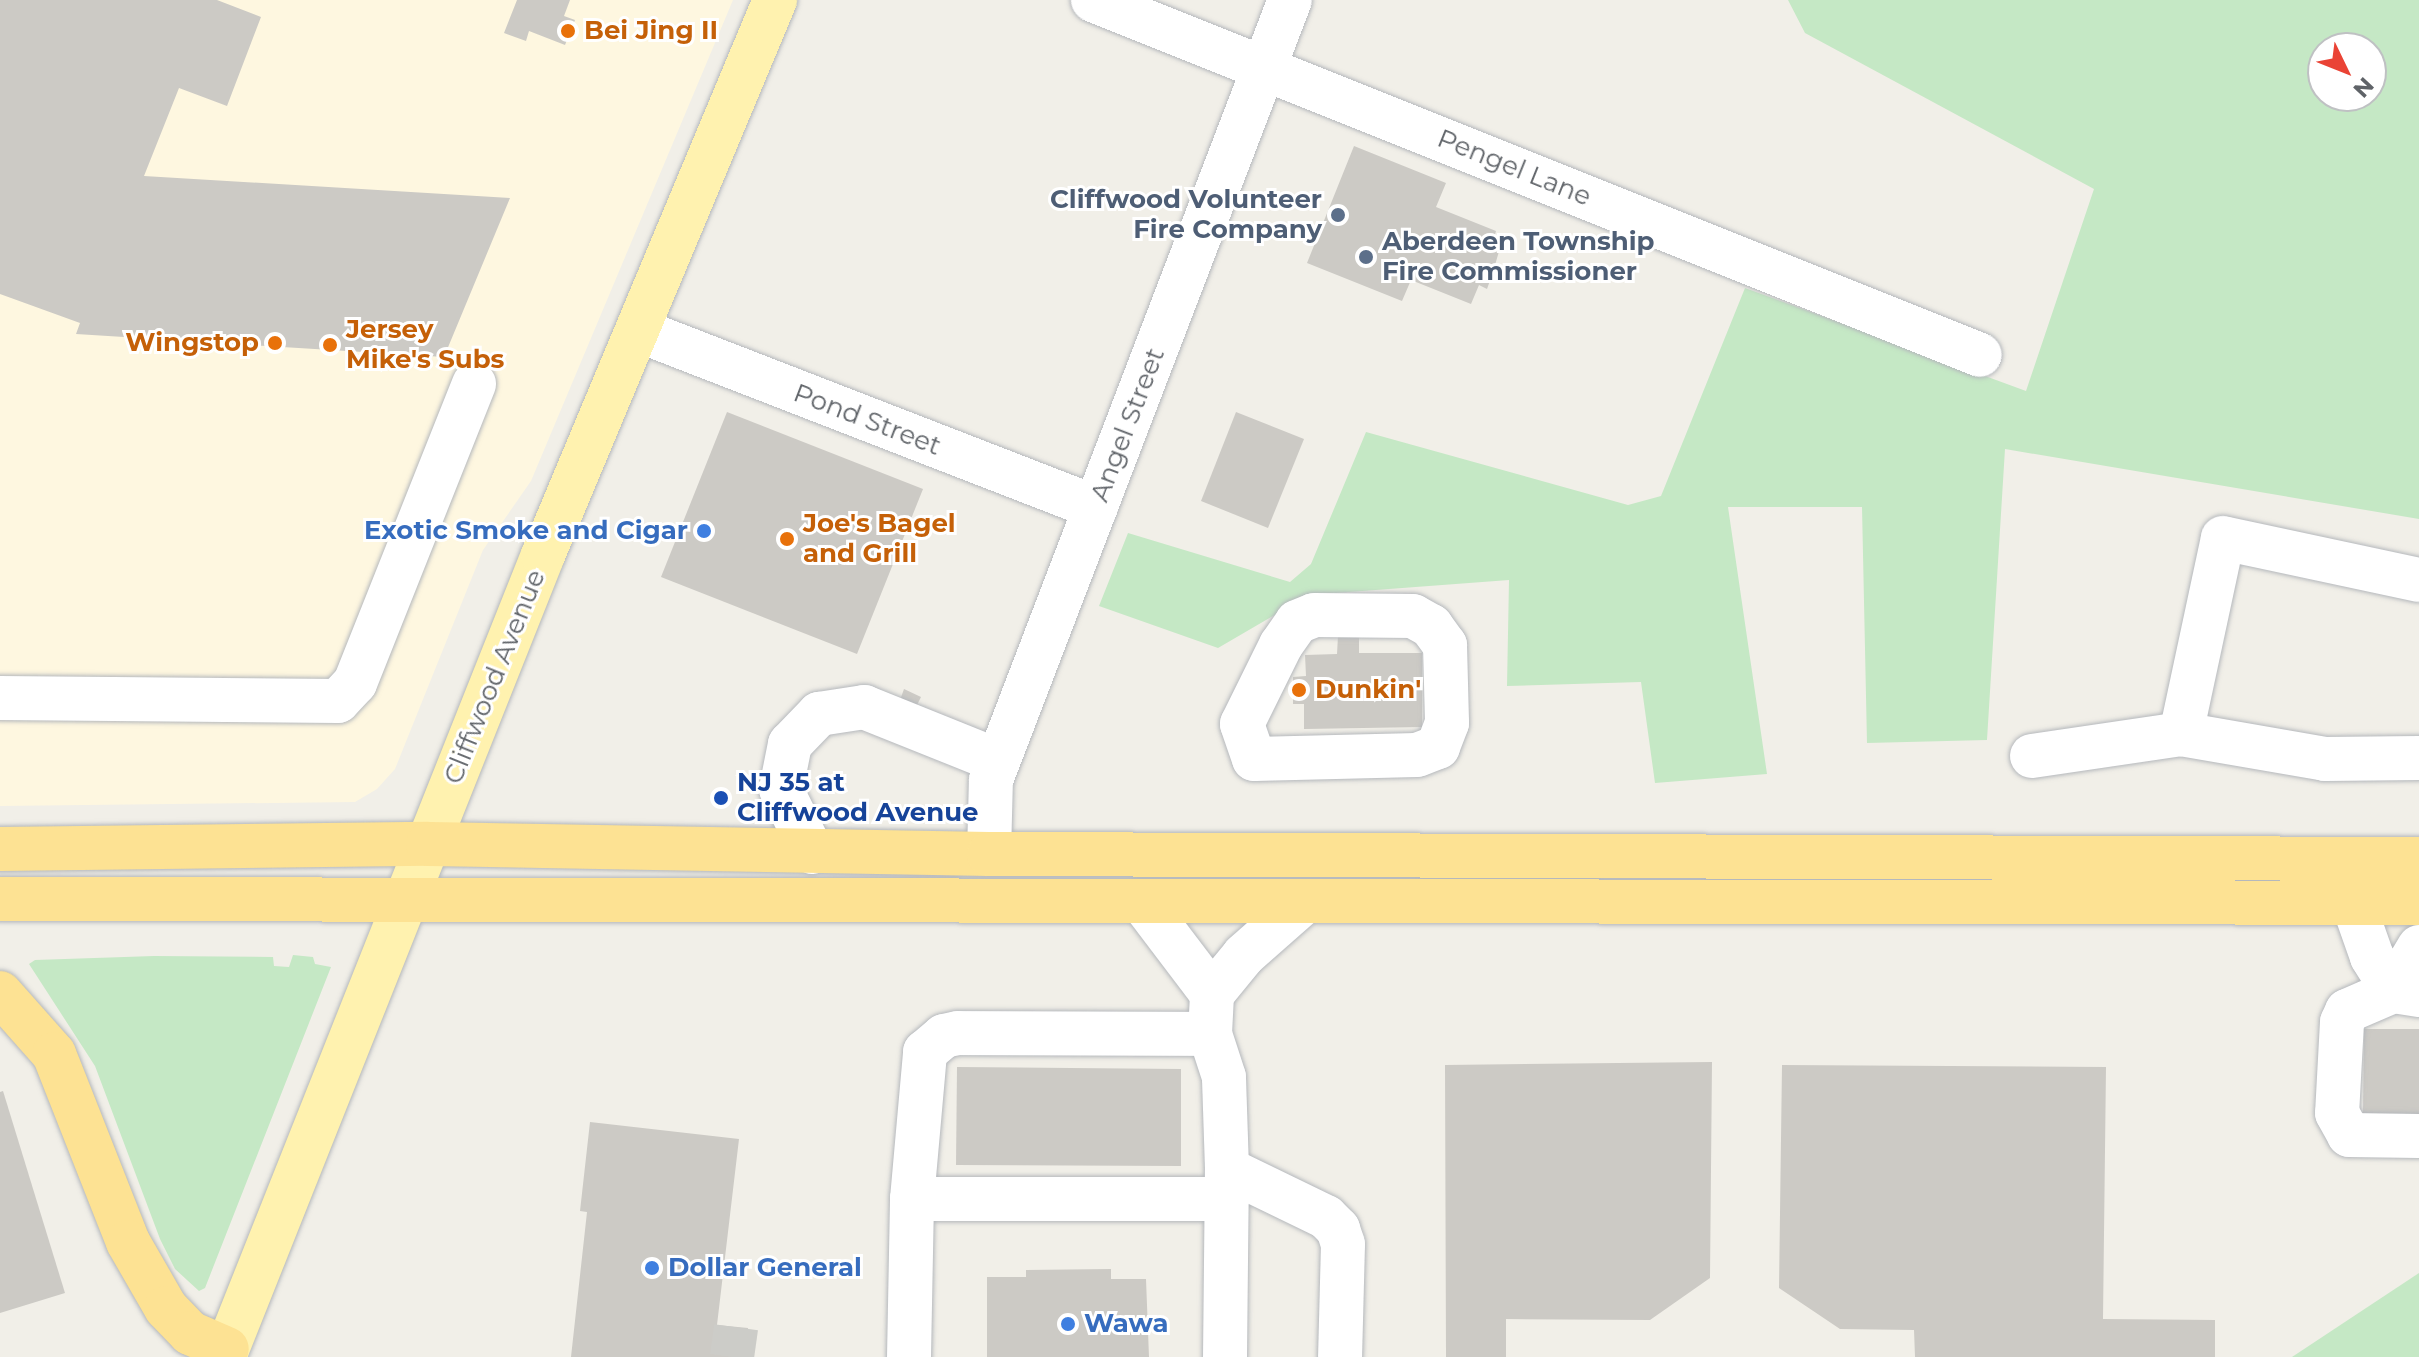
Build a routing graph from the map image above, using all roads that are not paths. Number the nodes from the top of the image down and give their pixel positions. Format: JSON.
{"nodes":[{"id":1,"x":775,"y":0,"type":"edge"},
{"id":2,"x":1093,"y":0,"type":"edge"},
{"id":3,"x":1290,"y":0,"type":"edge"},
{"id":4,"x":1263,"y":68,"type":"junction"},
{"id":5,"x":638,"y":330,"type":"junction"},
{"id":6,"x":1980,"y":355,"type":"dead end"},
{"id":7,"x":474,"y":384,"type":"dead end"},
{"id":8,"x":1096,"y":508,"type":"junction"},
{"id":9,"x":2419,"y":580,"type":"edge"},
{"id":10,"x":0,"y":698,"type":"edge"},
{"id":11,"x":2181,"y":734,"type":"junction"},
{"id":12,"x":1248,"y":742,"type":"joint"},
{"id":13,"x":2032,"y":756,"type":"dead end"},
{"id":14,"x":2419,"y":758,"type":"edge"},
{"id":15,"x":998,"y":761,"type":"junction"},
{"id":16,"x":428,"y":844,"type":"junction"},
{"id":17,"x":0,"y":849,"type":"edge"},
{"id":18,"x":812,"y":852,"type":"junction"},
{"id":19,"x":989,"y":854,"type":"junction"},
{"id":20,"x":2419,"y":859,"type":"edge"},
{"id":21,"x":406,"y":898,"type":"junction"},
{"id":22,"x":0,"y":899,"type":"edge"},
{"id":23,"x":1143,"y":903,"type":"junction"},
{"id":24,"x":1303,"y":903,"type":"junction"},
{"id":25,"x":2353,"y":903,"type":"junction"},
{"id":26,"x":2419,"y":903,"type":"edge"},
{"id":27,"x":2419,"y":947,"type":"edge"},
{"id":28,"x":0,"y":993,"type":"edge"},
{"id":29,"x":2406,"y":993,"type":"edge"},
{"id":30,"x":1211,"y":1014,"type":"junction"},
{"id":31,"x":2419,"y":1136,"type":"edge"},
{"id":32,"x":1227,"y":1184,"type":"junction"},
{"id":33,"x":912,"y":1199,"type":"junction"},
{"id":34,"x":225,"y":1353,"type":"edge"},
{"id":35,"x":909,"y":1357,"type":"edge"},
{"id":36,"x":1225,"y":1357,"type":"edge"},
{"id":37,"x":1340,"y":1357,"type":"edge"}],
"edges":[{"from":1,"to":5,"type":"main road","name":"Cliffwood Avenue"},
{"from":2,"to":4,"type":"street","name":"Pengel Lane"},
{"from":3,"to":4,"type":"street","name":"Angel Street"},
{"from":4,"to":6,"type":"street","name":"Pengel Lane"},
{"from":4,"to":8,"type":"street","name":"Angel Street"},
{"from":5,"to":8,"type":"street","name":"Pond Street"},
{"from":5,"to":16,"type":"main road","name":"Cliffwood Avenue"},
{"from":7,"to":10,"type":"street"},
{"from":8,"to":15,"type":"street","name":"Angel Street"},
{"from":9,"to":11,"type":"street"},
{"from":11,"to":13,"type":"street"},
{"from":11,"to":14,"type":"street"},
{"from":12,"to":12,"type":"street"},
{"from":15,"to":18,"type":"street"},
{"from":15,"to":19,"type":"street","name":"Angel Street"},
{"from":16,"to":17,"type":"highway"},
{"from":16,"to":18,"type":"highway"},
{"from":16,"to":21,"type":"main road","name":"Cliffwood Avenue"},
{"from":18,"to":19,"type":"highway"},
{"from":19,"to":20,"type":"highway"},
{"from":21,"to":22,"type":"highway"},
{"from":21,"to":23,"type":"highway"},
{"from":21,"to":34,"type":"main road","name":"Cliffwood Avenue"},
{"from":23,"to":24,"type":"highway"},
{"from":23,"to":30,"type":"street"},
{"from":24,"to":25,"type":"highway"},
{"from":24,"to":30,"type":"street"},
{"from":25,"to":26,"type":"highway"},
{"from":25,"to":29,"type":"street"},
{"from":27,"to":29,"type":"street"},
{"from":28,"to":34,"type":"highway"},
{"from":29,"to":31,"type":"street"},
{"from":30,"to":32,"type":"street"},
{"from":30,"to":33,"type":"street"},
{"from":32,"to":33,"type":"street"},
{"from":32,"to":36,"type":"street"},
{"from":32,"to":37,"type":"street"},
{"from":33,"to":35,"type":"street"}]}
